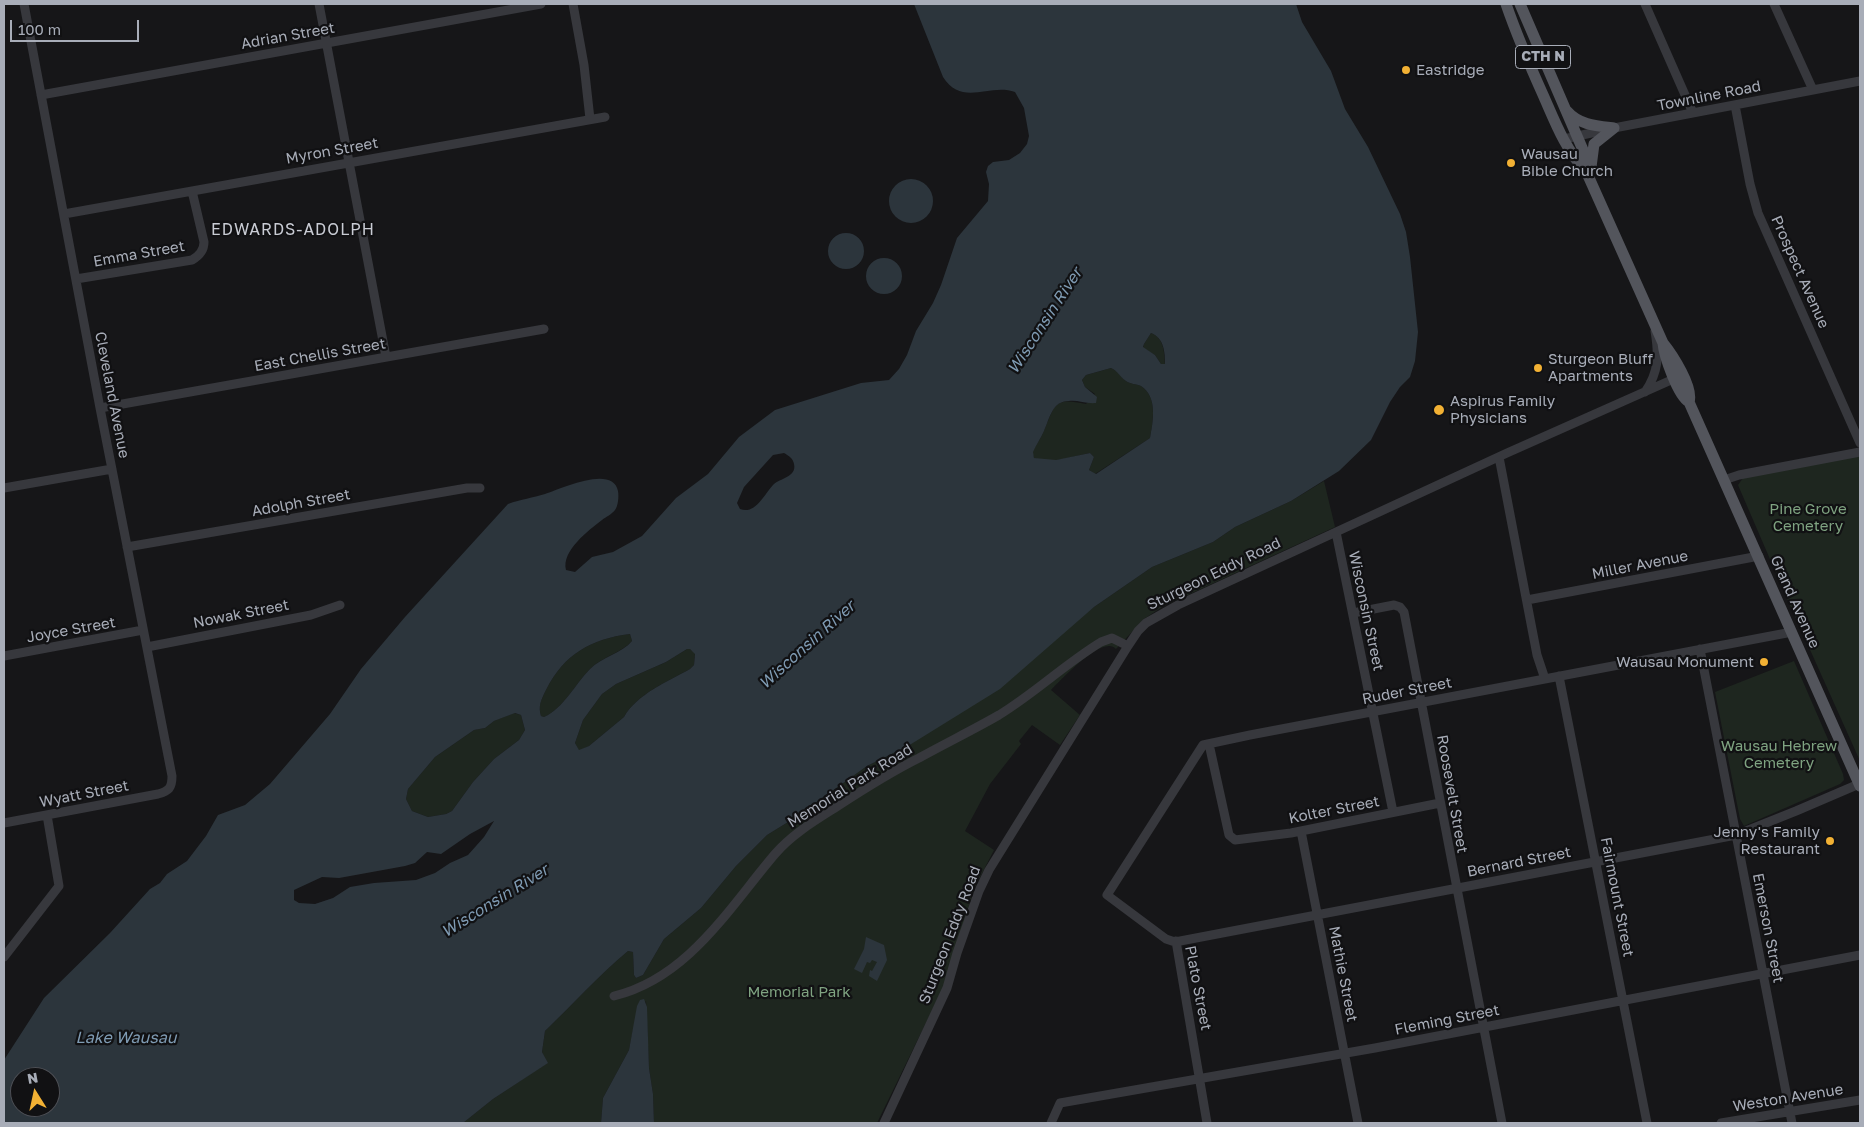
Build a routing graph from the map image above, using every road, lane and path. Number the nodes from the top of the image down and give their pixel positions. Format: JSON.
{"nodes":[{"id":1,"x":24,"y":4,"type":"edge"},
{"id":2,"x":319,"y":4,"type":"edge"},
{"id":3,"x":540,"y":4,"type":"edge"},
{"id":4,"x":573,"y":4,"type":"edge"},
{"id":5,"x":1506,"y":4,"type":"edge"},
{"id":6,"x":1520,"y":4,"type":"edge"},
{"id":7,"x":1645,"y":4,"type":"edge"},
{"id":8,"x":1774,"y":4,"type":"edge"},
{"id":9,"x":326,"y":43,"type":"junction"},
{"id":10,"x":1860,"y":81,"type":"edge"},
{"id":11,"x":1812,"y":90,"type":"junction"},
{"id":12,"x":41,"y":95,"type":"junction"},
{"id":13,"x":1736,"y":105,"type":"junction"},
{"id":14,"x":1566,"y":110,"type":"junction"},
{"id":15,"x":1693,"y":113,"type":"junction"},
{"id":16,"x":605,"y":117,"type":"dead end"},
{"id":17,"x":590,"y":119,"type":"junction"},
{"id":18,"x":1614,"y":128,"type":"junction"},
{"id":19,"x":1577,"y":136,"type":"junction"},
{"id":20,"x":1564,"y":139,"type":"junction"},
{"id":21,"x":349,"y":162,"type":"junction"},
{"id":22,"x":1587,"y":175,"type":"junction"},
{"id":23,"x":192,"y":191,"type":"junction"},
{"id":24,"x":64,"y":214,"type":"junction"},
{"id":25,"x":76,"y":279,"type":"junction"},
{"id":26,"x":1653,"y":321,"type":"junction"},
{"id":27,"x":544,"y":329,"type":"dead end"},
{"id":28,"x":386,"y":358,"type":"junction"},
{"id":29,"x":1679,"y":377,"type":"junction"},
{"id":30,"x":1645,"y":392,"type":"junction"},
{"id":31,"x":100,"y":408,"type":"junction"},
{"id":32,"x":1860,"y":443,"type":"edge"},
{"id":33,"x":1860,"y":452,"type":"edge"},
{"id":34,"x":1499,"y":457,"type":"junction"},
{"id":35,"x":112,"y":469,"type":"junction"},
{"id":36,"x":1724,"y":480,"type":"junction"},
{"id":37,"x":4,"y":488,"type":"edge"},
{"id":38,"x":480,"y":488,"type":"dead end"},
{"id":39,"x":1336,"y":532,"type":"junction"},
{"id":40,"x":127,"y":547,"type":"junction"},
{"id":41,"x":1759,"y":556,"type":"junction"},
{"id":42,"x":1527,"y":600,"type":"junction"},
{"id":43,"x":340,"y":605,"type":"dead end"},
{"id":44,"x":1353,"y":612,"type":"junction"},
{"id":45,"x":143,"y":630,"type":"junction"},
{"id":46,"x":1792,"y":632,"type":"junction"},
{"id":47,"x":1128,"y":646,"type":"junction"},
{"id":48,"x":147,"y":648,"type":"junction"},
{"id":49,"x":1700,"y":649,"type":"junction"},
{"id":50,"x":4,"y":656,"type":"edge"},
{"id":51,"x":1559,"y":676,"type":"junction"},
{"id":52,"x":1545,"y":679,"type":"junction"},
{"id":53,"x":1422,"y":702,"type":"junction"},
{"id":54,"x":1372,"y":712,"type":"junction"},
{"id":55,"x":1209,"y":744,"type":"junction"},
{"id":56,"x":1860,"y":785,"type":"edge"},
{"id":57,"x":169,"y":790,"type":"joint"},
{"id":58,"x":1440,"y":803,"type":"junction"},
{"id":59,"x":1393,"y":812,"type":"junction"},
{"id":60,"x":47,"y":815,"type":"junction"},
{"id":61,"x":4,"y":822,"type":"edge"},
{"id":62,"x":1301,"y":831,"type":"junction"},
{"id":63,"x":1736,"y":835,"type":"junction"},
{"id":64,"x":1596,"y":861,"type":"junction"},
{"id":65,"x":1456,"y":888,"type":"junction"},
{"id":66,"x":1317,"y":914,"type":"junction"},
{"id":67,"x":1176,"y":941,"type":"junction"},
{"id":68,"x":1860,"y":955,"type":"edge"},
{"id":69,"x":4,"y":957,"type":"edge"},
{"id":70,"x":1762,"y":973,"type":"junction"},
{"id":71,"x":614,"y":996,"type":"dead end"},
{"id":72,"x":1623,"y":999,"type":"junction"},
{"id":73,"x":1483,"y":1027,"type":"junction"},
{"id":74,"x":1345,"y":1054,"type":"junction"},
{"id":75,"x":1200,"y":1078,"type":"junction"},
{"id":76,"x":1860,"y":1100,"type":"edge"},
{"id":77,"x":1790,"y":1112,"type":"junction"},
{"id":78,"x":884,"y":1123,"type":"edge"},
{"id":79,"x":1051,"y":1123,"type":"edge"},
{"id":80,"x":1207,"y":1123,"type":"edge"},
{"id":81,"x":1358,"y":1123,"type":"edge"},
{"id":82,"x":1502,"y":1123,"type":"edge"},
{"id":83,"x":1647,"y":1123,"type":"edge"},
{"id":84,"x":1721,"y":1123,"type":"edge"},
{"id":85,"x":1792,"y":1123,"type":"edge"}],
"edges":[{"from":1,"to":12,"type":"street","name":"Cleveland Avenue"},
{"from":2,"to":9,"type":"street"},
{"from":3,"to":9,"type":"street","name":"Adrian Street"},
{"from":4,"to":17,"type":"street"},
{"from":5,"to":20,"type":"main road","name":"Grand Avenue","number":"CTH N"},
{"from":6,"to":14,"type":"main road","name":"Grand Avenue","number":"CTH N"},
{"from":7,"to":15,"type":"street"},
{"from":8,"to":11,"type":"street"},
{"from":9,"to":12,"type":"street","name":"Adrian Street"},
{"from":9,"to":21,"type":"street"},
{"from":10,"to":11,"type":"street","name":"Townline Road"},
{"from":11,"to":13,"type":"street","name":"Townline Road"},
{"from":12,"to":24,"type":"street","name":"Cleveland Avenue"},
{"from":13,"to":15,"type":"street","name":"Townline Road"},
{"from":13,"to":32,"type":"street","name":"Prospect Avenue"},
{"from":14,"to":18,"type":"main road"},
{"from":14,"to":19,"type":"main road","name":"Grand Avenue","number":"CTH N"},
{"from":15,"to":18,"type":"street","name":"Townline Road"},
{"from":16,"to":17,"type":"street","name":"Myron Street"},
{"from":17,"to":21,"type":"street","name":"Myron Street"},
{"from":18,"to":19,"type":"street","name":"Townline Road"},
{"from":18,"to":22,"type":"main road"},
{"from":19,"to":20,"type":"street","name":"Townline Road"},
{"from":19,"to":22,"type":"main road","name":"Grand Avenue","number":"CTH N"},
{"from":20,"to":22,"type":"main road","name":"Grand Avenue"},
{"from":21,"to":23,"type":"street","name":"Myron Street"},
{"from":21,"to":28,"type":"street"},
{"from":22,"to":26,"type":"main road","name":"Grand Avenue"},
{"from":23,"to":24,"type":"street","name":"Myron Street"},
{"from":23,"to":25,"type":"street","name":"Emma Street"},
{"from":24,"to":25,"type":"street","name":"Cleveland Avenue"},
{"from":25,"to":31,"type":"street","name":"Cleveland Avenue"},
{"from":26,"to":29,"type":"main road","name":"Grand Avenue"},
{"from":26,"to":30,"type":"street"},
{"from":27,"to":28,"type":"street","name":"East Chellis Street"},
{"from":28,"to":31,"type":"street","name":"East Chellis Street"},
{"from":29,"to":30,"type":"street","name":"Sturgeon Eddy Road"},
{"from":29,"to":36,"type":"main road","name":"Grand Avenue"},
{"from":30,"to":34,"type":"street","name":"Sturgeon Eddy Road"},
{"from":31,"to":35,"type":"street","name":"Cleveland Avenue"},
{"from":33,"to":36,"type":"street"},
{"from":34,"to":39,"type":"street","name":"Sturgeon Eddy Road"},
{"from":34,"to":42,"type":"street"},
{"from":35,"to":37,"type":"street"},
{"from":35,"to":40,"type":"street","name":"Cleveland Avenue"},
{"from":36,"to":41,"type":"main road","name":"Grand Avenue"},
{"from":38,"to":40,"type":"street","name":"Adolph Street"},
{"from":39,"to":44,"type":"street","name":"Wisconsin Street"},
{"from":39,"to":47,"type":"street","name":"Sturgeon Eddy Road"},
{"from":40,"to":45,"type":"street","name":"Cleveland Avenue"},
{"from":41,"to":42,"type":"street","name":"Miller Avenue"},
{"from":41,"to":46,"type":"main road","name":"Grand Avenue"},
{"from":42,"to":52,"type":"street"},
{"from":43,"to":48,"type":"street","name":"Nowak Street"},
{"from":44,"to":53,"type":"street","name":"Roosevelt Street"},
{"from":44,"to":54,"type":"street","name":"Wisconsin Street"},
{"from":45,"to":48,"type":"street","name":"Cleveland Avenue"},
{"from":45,"to":50,"type":"street","name":"Joyce Street"},
{"from":46,"to":49,"type":"street","name":"Ruder Street"},
{"from":46,"to":56,"type":"main road","name":"Grand Avenue"},
{"from":47,"to":71,"type":"street","name":"Memorial Park Road"},
{"from":47,"to":78,"type":"street","name":"Sturgeon Eddy Road"},
{"from":48,"to":57,"type":"street","name":"Cleveland Avenue"},
{"from":49,"to":51,"type":"street","name":"Ruder Street"},
{"from":49,"to":63,"type":"street","name":"Emerson Street"},
{"from":51,"to":52,"type":"street","name":"Ruder Street"},
{"from":51,"to":64,"type":"street","name":"Fairmount Street"},
{"from":52,"to":53,"type":"street","name":"Ruder Street"},
{"from":53,"to":54,"type":"street","name":"Ruder Street"},
{"from":53,"to":58,"type":"street","name":"Roosevelt Street"},
{"from":54,"to":55,"type":"street","name":"Ruder Street"},
{"from":54,"to":59,"type":"street","name":"Wisconsin Street"},
{"from":55,"to":62,"type":"street","name":"Kolter Street"},
{"from":55,"to":67,"type":"street","name":"Plato Street"},
{"from":56,"to":63,"type":"street","name":"Bernard Street"},
{"from":57,"to":60,"type":"street","name":"Wyatt Street"},
{"from":58,"to":59,"type":"street","name":"Kolter Street"},
{"from":58,"to":65,"type":"street","name":"Roosevelt Street"},
{"from":59,"to":62,"type":"street","name":"Kolter Street"},
{"from":60,"to":61,"type":"street","name":"Wyatt Street"},
{"from":60,"to":69,"type":"street"},
{"from":62,"to":66,"type":"street","name":"Mathie Street"},
{"from":63,"to":64,"type":"street","name":"Bernard Street"},
{"from":63,"to":70,"type":"street","name":"Emerson Street"},
{"from":64,"to":65,"type":"street","name":"Bernard Street"},
{"from":64,"to":72,"type":"street","name":"Fairmount Street"},
{"from":65,"to":66,"type":"street","name":"Bernard Street"},
{"from":65,"to":73,"type":"street","name":"Roosevelt Street"},
{"from":66,"to":67,"type":"street","name":"Bernard Street"},
{"from":66,"to":74,"type":"street","name":"Mathie Street"},
{"from":67,"to":75,"type":"street","name":"Plato Street"},
{"from":68,"to":70,"type":"street","name":"Fleming Street"},
{"from":70,"to":72,"type":"street","name":"Fleming Street"},
{"from":70,"to":77,"type":"street","name":"Emerson Street"},
{"from":72,"to":73,"type":"street","name":"Fleming Street"},
{"from":72,"to":83,"type":"street","name":"Fairmount Street"},
{"from":73,"to":74,"type":"street","name":"Fleming Street"},
{"from":73,"to":82,"type":"street","name":"Roosevelt Street"},
{"from":74,"to":75,"type":"street","name":"Fleming Street"},
{"from":74,"to":81,"type":"street","name":"Mathie Street"},
{"from":75,"to":79,"type":"street","name":"Fleming Street"},
{"from":75,"to":80,"type":"street","name":"Plato Street"},
{"from":76,"to":77,"type":"street","name":"Weston Avenue"},
{"from":77,"to":84,"type":"street","name":"Weston Avenue"},
{"from":77,"to":85,"type":"street","name":"Emerson Street"}]}
